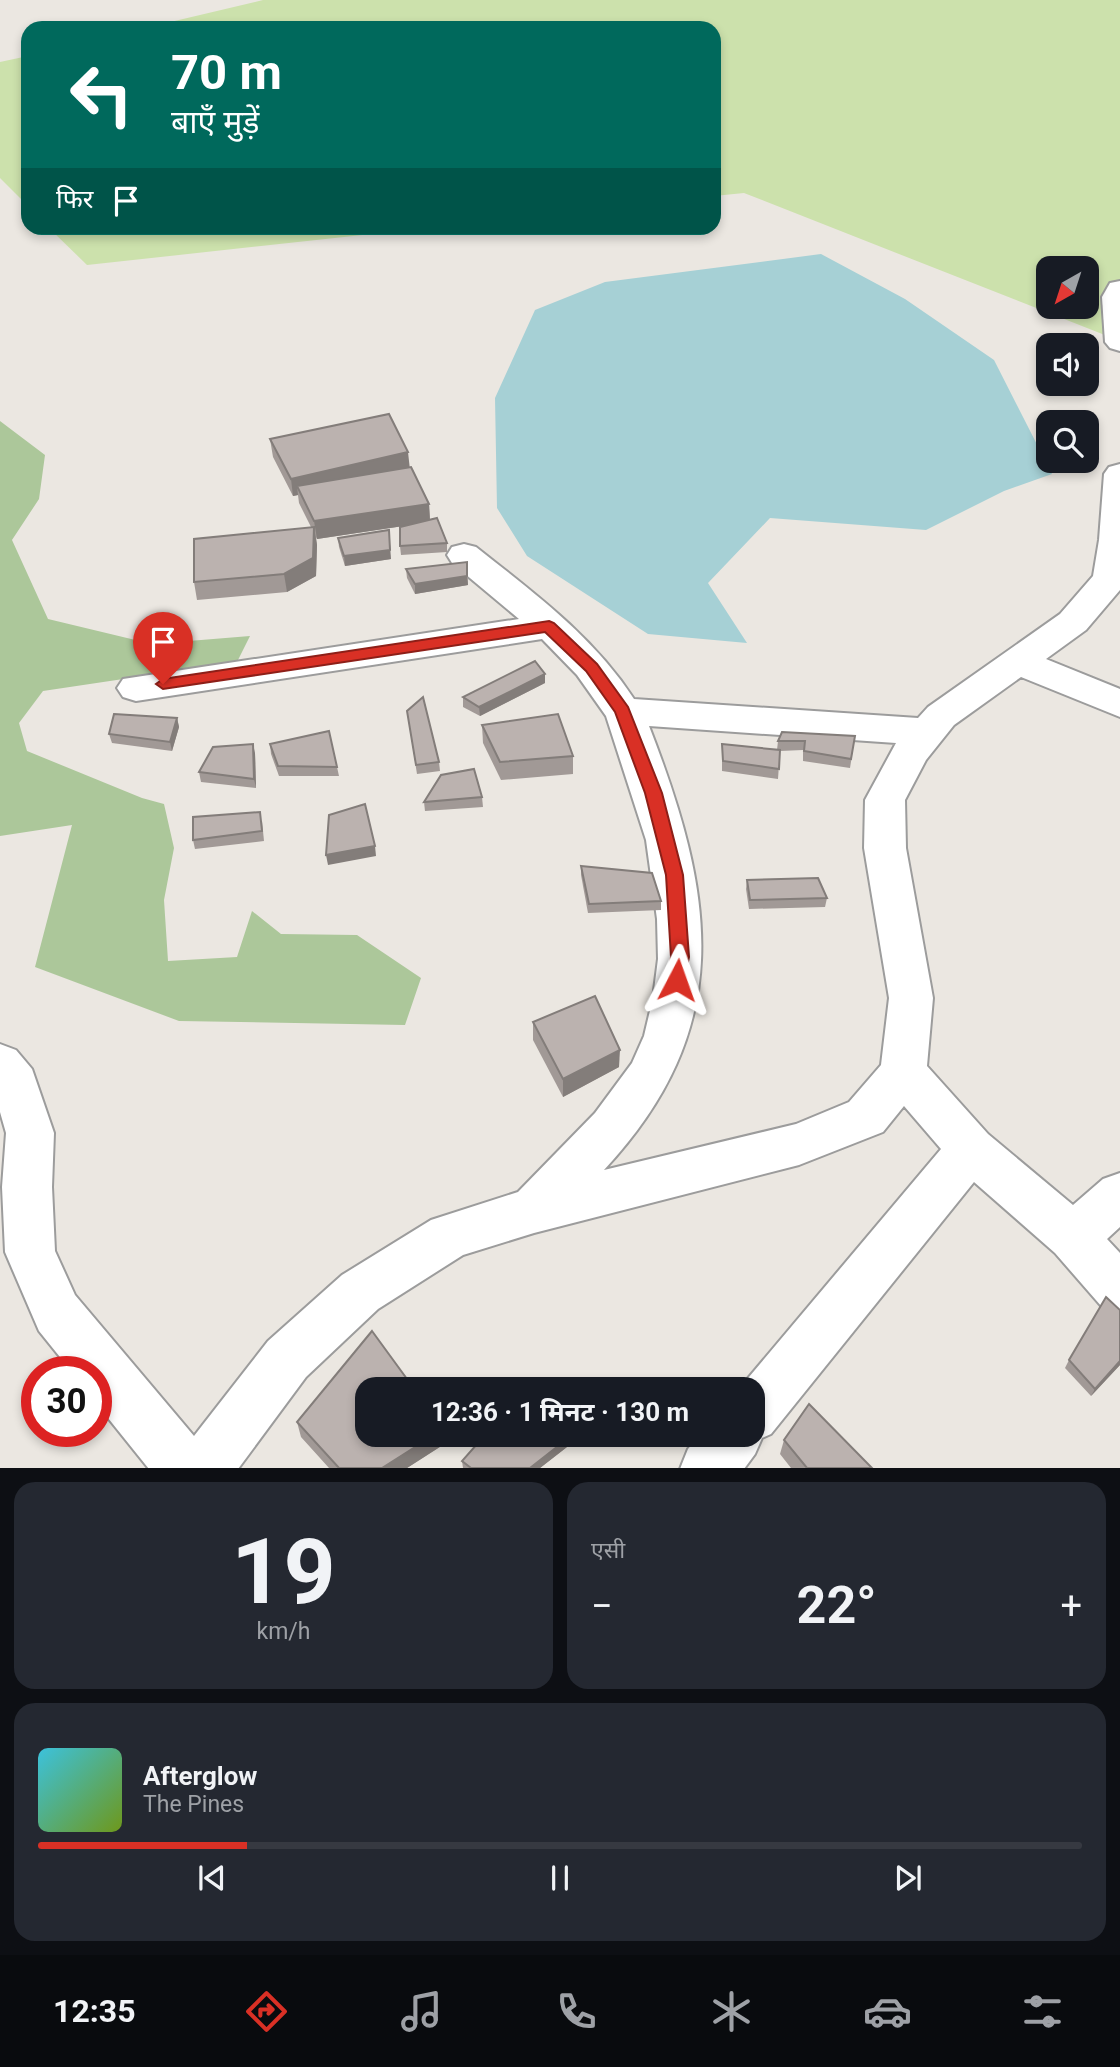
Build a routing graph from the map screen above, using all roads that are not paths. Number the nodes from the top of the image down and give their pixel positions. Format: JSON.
{"nodes":[{"id":1,"x":1120,"y":289,"type":"edge"},
{"id":2,"x":1120,"y":342,"type":"edge"},
{"id":3,"x":1120,"y":474,"type":"edge"},
{"id":4,"x":464,"y":555,"type":"dead end"},
{"id":5,"x":549,"y":626,"type":"junction"},
{"id":6,"x":1019,"y":662,"type":"junction"},
{"id":7,"x":136,"y":688,"type":"dead end"},
{"id":8,"x":1120,"y":704,"type":"edge"},
{"id":9,"x":623,"y":711,"type":"junction"},
{"id":10,"x":927,"y":732,"type":"junction"},
{"id":11,"x":0,"y":1065,"type":"edge"},
{"id":12,"x":902,"y":1072,"type":"junction"},
{"id":13,"x":971,"y":1149,"type":"junction"},
{"id":14,"x":1120,"y":1195,"type":"edge"},
{"id":15,"x":534,"y":1210,"type":"junction"},
{"id":16,"x":1073,"y":1237,"type":"junction"},
{"id":17,"x":1120,"y":1290,"type":"edge"},
{"id":18,"x":765,"y":1399,"type":"edge"},
{"id":19,"x":726,"y":1447,"type":"edge"},
{"id":20,"x":185,"y":1468,"type":"edge"},
{"id":21,"x":204,"y":1468,"type":"edge"},
{"id":22,"x":708,"y":1468,"type":"edge"}],
"edges":[{"from":1,"to":2,"type":"street"},
{"from":3,"to":6,"type":"street"},
{"from":4,"to":5,"type":"street"},
{"from":5,"to":7,"type":"street"},
{"from":5,"to":9,"type":"street"},
{"from":6,"to":8,"type":"street"},
{"from":6,"to":10,"type":"street"},
{"from":9,"to":10,"type":"street"},
{"from":9,"to":15,"type":"street"},
{"from":10,"to":12,"type":"street"},
{"from":11,"to":20,"type":"street"},
{"from":12,"to":13,"type":"street"},
{"from":12,"to":15,"type":"street"},
{"from":13,"to":16,"type":"street"},
{"from":13,"to":18,"type":"street"},
{"from":14,"to":16,"type":"street"},
{"from":15,"to":21,"type":"street"},
{"from":16,"to":17,"type":"street"},
{"from":19,"to":22,"type":"street"}]}
